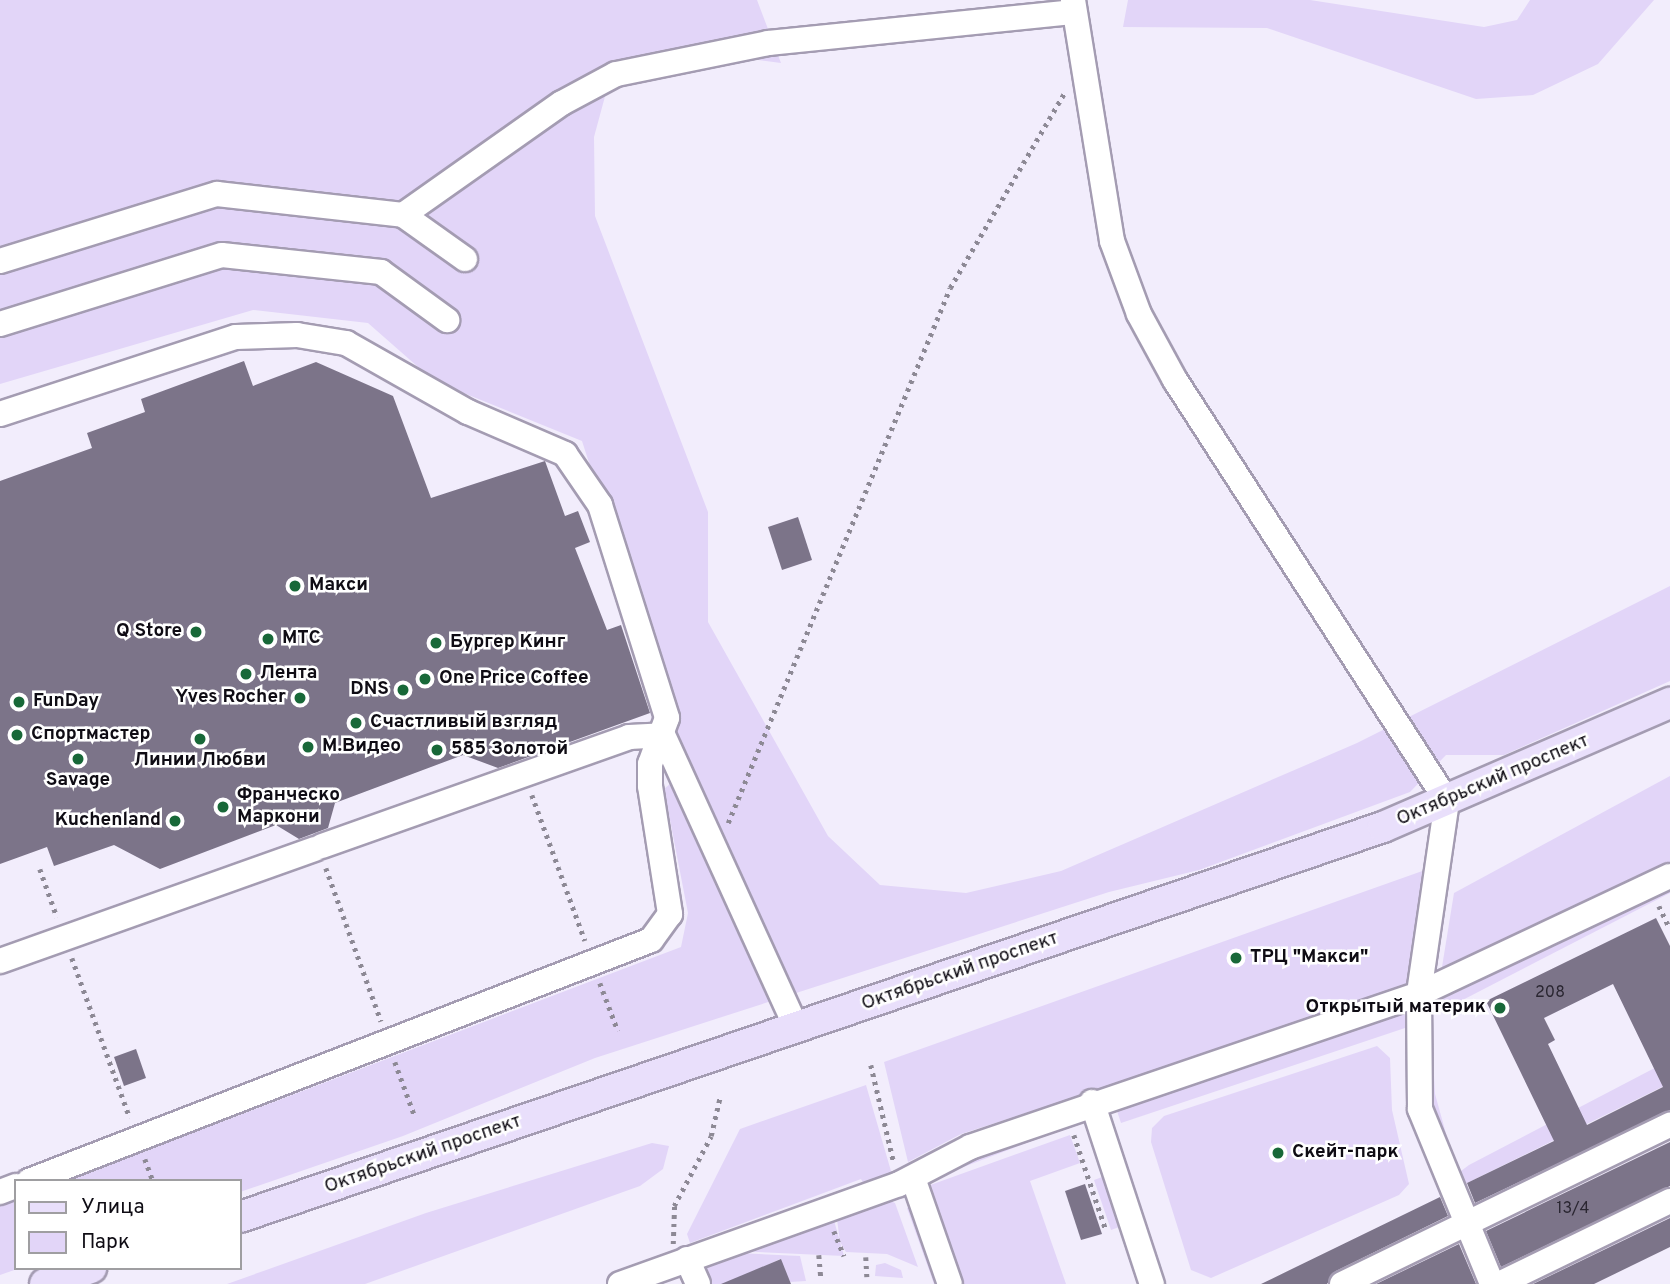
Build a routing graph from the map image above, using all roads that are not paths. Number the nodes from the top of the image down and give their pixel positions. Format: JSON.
{"nodes":[{"id":1,"x":1073,"y":6,"type":"edge"},
{"id":2,"x":403,"y":215,"type":"junction"},
{"id":3,"x":465,"y":259,"type":"dead end"},
{"id":4,"x":0,"y":261,"type":"edge"},
{"id":5,"x":447,"y":320,"type":"dead end"},
{"id":6,"x":0,"y":324,"type":"edge"},
{"id":7,"x":0,"y":414,"type":"edge"},
{"id":8,"x":1670,"y":703,"type":"edge"},
{"id":9,"x":663,"y":735,"type":"junction"},
{"id":10,"x":1447,"y":802,"type":"junction"},
{"id":11,"x":1670,"y":876,"type":"edge"},
{"id":12,"x":0,"y":961,"type":"edge"},
{"id":13,"x":1419,"y":994,"type":"junction"},
{"id":14,"x":796,"y":1027,"type":"junction"},
{"id":15,"x":1092,"y":1102,"type":"junction"},
{"id":16,"x":1670,"y":1125,"type":"edge"},
{"id":17,"x":905,"y":1177,"type":"junction"},
{"id":18,"x":34,"y":1179,"type":"edge"},
{"id":19,"x":1670,"y":1201,"type":"edge"},
{"id":20,"x":242,"y":1216,"type":"edge"},
{"id":21,"x":1463,"y":1225,"type":"junction"},
{"id":22,"x":687,"y":1259,"type":"junction"},
{"id":23,"x":85,"y":1270,"type":"edge"},
{"id":24,"x":45,"y":1284,"type":"edge"},
{"id":25,"x":620,"y":1284,"type":"edge"},
{"id":26,"x":698,"y":1284,"type":"edge"},
{"id":27,"x":950,"y":1284,"type":"edge"},
{"id":28,"x":1152,"y":1284,"type":"edge"},
{"id":29,"x":1342,"y":1284,"type":"edge"},
{"id":30,"x":1492,"y":1284,"type":"edge"},
{"id":31,"x":1499,"y":1284,"type":"edge"}],
"edges":[{"from":1,"to":2,"type":"street"},
{"from":1,"to":10,"type":"street"},
{"from":2,"to":3,"type":"street"},
{"from":2,"to":4,"type":"street"},
{"from":5,"to":6,"type":"street"},
{"from":7,"to":9,"type":"street"},
{"from":8,"to":10,"type":"main road","name":"Октябрьский проспект"},
{"from":9,"to":12,"type":"street"},
{"from":9,"to":14,"type":"street"},
{"from":9,"to":18,"type":"street"},
{"from":10,"to":13,"type":"street"},
{"from":10,"to":14,"type":"main road","name":"Октябрьский проспект"},
{"from":11,"to":13,"type":"street"},
{"from":13,"to":15,"type":"street"},
{"from":13,"to":21,"type":"street"},
{"from":14,"to":20,"type":"main road","name":"Октябрьский проспект"},
{"from":15,"to":17,"type":"street"},
{"from":15,"to":28,"type":"street"},
{"from":16,"to":21,"type":"street"},
{"from":17,"to":22,"type":"street"},
{"from":17,"to":27,"type":"street"},
{"from":19,"to":31,"type":"street"},
{"from":21,"to":29,"type":"street"},
{"from":21,"to":30,"type":"street"},
{"from":22,"to":25,"type":"street"},
{"from":22,"to":26,"type":"street"},
{"from":23,"to":24,"type":"main road"}]}
